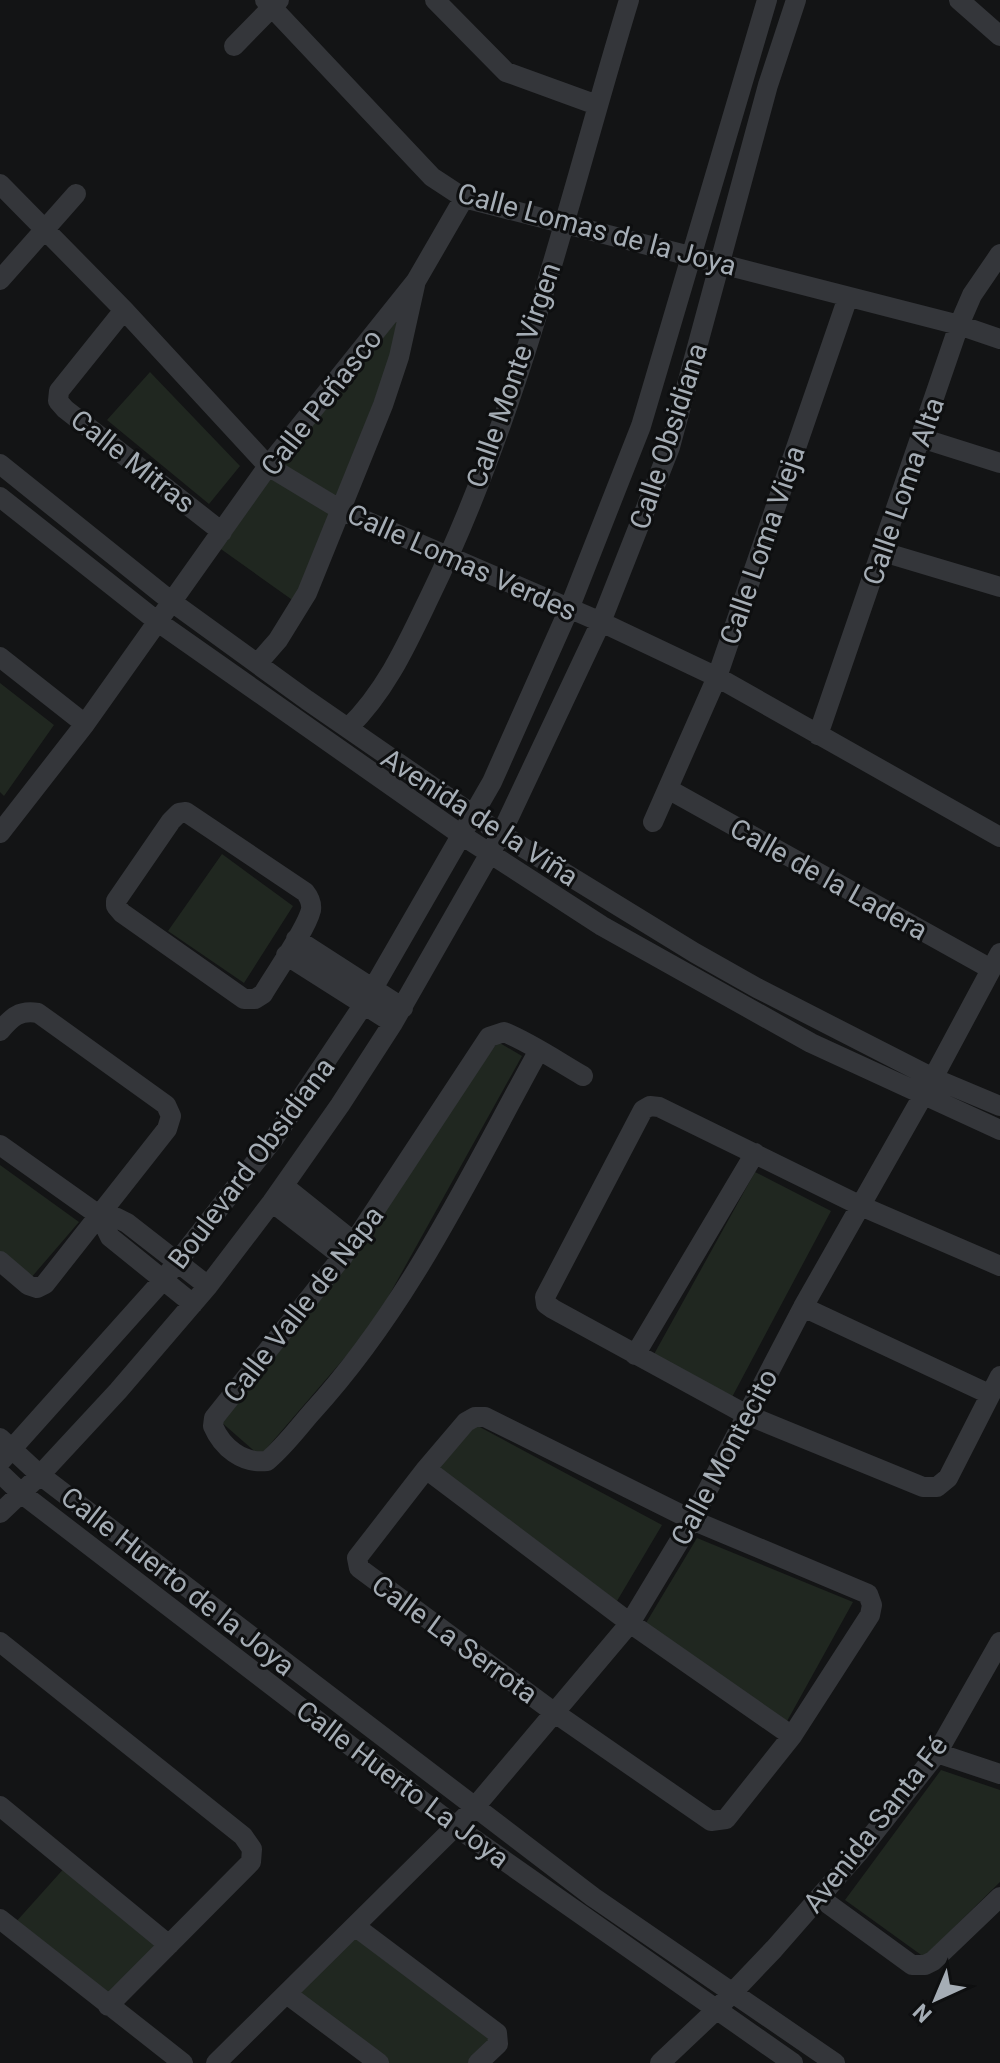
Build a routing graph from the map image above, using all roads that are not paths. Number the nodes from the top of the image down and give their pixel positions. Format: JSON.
{"nodes":[{"id":1,"x":435,"y":0,"type":"edge"},
{"id":2,"x":629,"y":0,"type":"edge"},
{"id":3,"x":767,"y":0,"type":"edge"},
{"id":4,"x":796,"y":0,"type":"edge"},
{"id":5,"x":959,"y":0,"type":"edge"},
{"id":6,"x":272,"y":2,"type":"edge"},
{"id":7,"x":1000,"y":36,"type":"edge"},
{"id":8,"x":234,"y":46,"type":"dead end"},
{"id":9,"x":597,"y":105,"type":"junction"},
{"id":10,"x":0,"y":184,"type":"edge"},
{"id":11,"x":76,"y":194,"type":"dead end"},
{"id":12,"x":464,"y":198,"type":"junction"},
{"id":13,"x":563,"y":222,"type":"junction"},
{"id":14,"x":44,"y":230,"type":"junction"},
{"id":15,"x":1000,"y":254,"type":"edge"},
{"id":16,"x":690,"y":256,"type":"junction"},
{"id":17,"x":721,"y":264,"type":"junction"},
{"id":18,"x":0,"y":280,"type":"edge"},
{"id":19,"x":416,"y":281,"type":"junction"},
{"id":20,"x":848,"y":297,"type":"junction"},
{"id":21,"x":124,"y":310,"type":"junction"},
{"id":22,"x":959,"y":325,"type":"junction"},
{"id":23,"x":1000,"y":339,"type":"edge"},
{"id":24,"x":921,"y":438,"type":"junction"},
{"id":25,"x":1000,"y":463,"type":"edge"},
{"id":26,"x":0,"y":464,"type":"edge"},
{"id":27,"x":268,"y":466,"type":"junction"},
{"id":28,"x":0,"y":497,"type":"edge"},
{"id":29,"x":341,"y":510,"type":"junction"},
{"id":30,"x":222,"y":532,"type":"junction"},
{"id":31,"x":883,"y":552,"type":"junction"},
{"id":32,"x":450,"y":556,"type":"junction"},
{"id":33,"x":1000,"y":587,"type":"edge"},
{"id":34,"x":172,"y":602,"type":"junction"},
{"id":35,"x":569,"y":609,"type":"junction"},
{"id":36,"x":158,"y":622,"type":"junction"},
{"id":37,"x":601,"y":622,"type":"junction"},
{"id":38,"x":0,"y":657,"type":"edge"},
{"id":39,"x":258,"y":663,"type":"junction"},
{"id":40,"x":717,"y":677,"type":"junction"},
{"id":41,"x":85,"y":724,"type":"junction"},
{"id":42,"x":348,"y":728,"type":"junction"},
{"id":43,"x":818,"y":735,"type":"junction"},
{"id":44,"x":668,"y":789,"type":"junction"},
{"id":45,"x":8,"y":807,"type":"edge"},
{"id":46,"x":473,"y":816,"type":"junction"},
{"id":47,"x":653,"y":822,"type":"dead end"},
{"id":48,"x":0,"y":833,"type":"edge"},
{"id":49,"x":460,"y":834,"type":"junction"},
{"id":50,"x":501,"y":834,"type":"junction"},
{"id":51,"x":1000,"y":837,"type":"edge"},
{"id":52,"x":490,"y":853,"type":"junction"},
{"id":53,"x":291,"y":947,"type":"junction"},
{"id":54,"x":996,"y":961,"type":"edge"},
{"id":55,"x":369,"y":997,"type":"junction"},
{"id":56,"x":398,"y":1015,"type":"junction"},
{"id":57,"x":0,"y":1031,"type":"edge"},
{"id":58,"x":539,"y":1050,"type":"junction"},
{"id":59,"x":583,"y":1076,"type":"dead end"},
{"id":60,"x":928,"y":1086,"type":"junction"},
{"id":61,"x":1000,"y":1106,"type":"edge"},
{"id":62,"x":1000,"y":1130,"type":"edge"},
{"id":63,"x":0,"y":1145,"type":"edge"},
{"id":64,"x":755,"y":1153,"type":"junction"},
{"id":65,"x":278,"y":1194,"type":"junction"},
{"id":66,"x":861,"y":1206,"type":"junction"},
{"id":67,"x":100,"y":1216,"type":"junction"},
{"id":68,"x":349,"y":1249,"type":"junction"},
{"id":69,"x":0,"y":1261,"type":"edge"},
{"id":70,"x":178,"y":1263,"type":"junction"},
{"id":71,"x":1000,"y":1266,"type":"edge"},
{"id":72,"x":163,"y":1280,"type":"junction"},
{"id":73,"x":208,"y":1286,"type":"junction"},
{"id":74,"x":193,"y":1304,"type":"junction"},
{"id":75,"x":803,"y":1307,"type":"junction"},
{"id":76,"x":635,"y":1355,"type":"junction"},
{"id":77,"x":995,"y":1385,"type":"edge"},
{"id":78,"x":747,"y":1415,"type":"junction"},
{"id":79,"x":4,"y":1449,"type":"edge"},
{"id":80,"x":426,"y":1469,"type":"junction"},
{"id":81,"x":0,"y":1473,"type":"edge"},
{"id":82,"x":40,"y":1475,"type":"junction"},
{"id":83,"x":21,"y":1493,"type":"junction"},
{"id":84,"x":0,"y":1513,"type":"edge"},
{"id":85,"x":692,"y":1520,"type":"junction"},
{"id":86,"x":630,"y":1623,"type":"junction"},
{"id":87,"x":0,"y":1642,"type":"edge"},
{"id":88,"x":999,"y":1646,"type":"edge"},
{"id":89,"x":555,"y":1713,"type":"junction"},
{"id":90,"x":792,"y":1736,"type":"junction"},
{"id":91,"x":937,"y":1753,"type":"junction"},
{"id":92,"x":1000,"y":1774,"type":"edge"},
{"id":93,"x":0,"y":1806,"type":"edge"},
{"id":94,"x":474,"y":1808,"type":"junction"},
{"id":95,"x":455,"y":1826,"type":"junction"},
{"id":96,"x":1000,"y":1897,"type":"edge"},
{"id":97,"x":820,"y":1898,"type":"junction"},
{"id":98,"x":0,"y":1919,"type":"edge"},
{"id":99,"x":356,"y":1927,"type":"junction"},
{"id":100,"x":169,"y":1945,"type":"junction"},
{"id":101,"x":732,"y":1993,"type":"junction"},
{"id":102,"x":288,"y":1995,"type":"junction"},
{"id":103,"x":108,"y":2006,"type":"junction"},
{"id":104,"x":715,"y":2011,"type":"junction"},
{"id":105,"x":183,"y":2063,"type":"edge"},
{"id":106,"x":216,"y":2063,"type":"edge"},
{"id":107,"x":379,"y":2063,"type":"edge"},
{"id":108,"x":478,"y":2063,"type":"edge"},
{"id":109,"x":660,"y":2063,"type":"edge"},
{"id":110,"x":793,"y":2063,"type":"edge"},
{"id":111,"x":835,"y":2063,"type":"edge"}],
"edges":[{"from":1,"to":9,"type":"street"},
{"from":2,"to":9,"type":"street","name":"Calle Monte Virgen"},
{"from":3,"to":16,"type":"street","name":"Calle Obsidiana"},
{"from":4,"to":17,"type":"street","name":"Calle Obsidiana"},
{"from":5,"to":7,"type":"street"},
{"from":6,"to":8,"type":"street"},
{"from":6,"to":12,"type":"street","name":"Calle Lomas de la Joya"},
{"from":9,"to":13,"type":"street","name":"Calle Monte Virgen"},
{"from":10,"to":14,"type":"street","name":"Calle Lomas Verdes"},
{"from":11,"to":14,"type":"street"},
{"from":12,"to":13,"type":"street","name":"Calle Lomas de la Joya"},
{"from":12,"to":19,"type":"street","name":"Calle Peñasco"},
{"from":13,"to":16,"type":"street","name":"Calle Lomas de la Joya"},
{"from":13,"to":32,"type":"street","name":"Calle Monte Virgen"},
{"from":14,"to":18,"type":"street"},
{"from":14,"to":21,"type":"street","name":"Calle Lomas Verdes"},
{"from":15,"to":22,"type":"street","name":"Calle Loma Alta"},
{"from":16,"to":17,"type":"street","name":"Calle Lomas de la Joya"},
{"from":16,"to":35,"type":"street","name":"Calle Obsidiana"},
{"from":17,"to":20,"type":"street","name":"Calle Lomas de la Joya"},
{"from":17,"to":37,"type":"street","name":"Calle Obsidiana"},
{"from":19,"to":27,"type":"street","name":"Calle Peñasco"},
{"from":19,"to":29,"type":"street"},
{"from":20,"to":22,"type":"street","name":"Calle Lomas de la Joya"},
{"from":20,"to":40,"type":"street","name":"Calle Loma Vieja"},
{"from":21,"to":27,"type":"street","name":"Calle Lomas Verdes"},
{"from":21,"to":30,"type":"street","name":"Calle Mitras"},
{"from":22,"to":23,"type":"street","name":"Calle Lomas de la Joya"},
{"from":22,"to":24,"type":"street","name":"Calle Loma Alta"},
{"from":24,"to":25,"type":"street"},
{"from":24,"to":31,"type":"street","name":"Calle Loma Alta"},
{"from":26,"to":34,"type":"street","name":"Avenida de la Viña"},
{"from":27,"to":29,"type":"street","name":"Calle Lomas Verdes"},
{"from":27,"to":30,"type":"street","name":"Calle Peñasco"},
{"from":28,"to":36,"type":"street","name":"Avenida de la Viña"},
{"from":29,"to":32,"type":"street","name":"Calle Lomas Verdes"},
{"from":29,"to":39,"type":"street"},
{"from":30,"to":34,"type":"street","name":"Calle Peñasco"},
{"from":31,"to":33,"type":"street"},
{"from":31,"to":43,"type":"street","name":"Calle Loma Alta"},
{"from":32,"to":35,"type":"street","name":"Calle Lomas Verdes"},
{"from":32,"to":42,"type":"street","name":"Calle Monte Virgen"},
{"from":34,"to":36,"type":"street","name":"Calle Peñasco"},
{"from":34,"to":39,"type":"street","name":"Avenida de la Viña"},
{"from":35,"to":37,"type":"street","name":"Calle Lomas Verdes"},
{"from":35,"to":46,"type":"street","name":"Calle Obsidiana"},
{"from":36,"to":41,"type":"street","name":"Calle Peñasco"},
{"from":36,"to":49,"type":"street","name":"Avenida de la Viña"},
{"from":37,"to":40,"type":"street","name":"Calle Lomas Verdes"},
{"from":37,"to":50,"type":"street","name":"Calle Obsidiana"},
{"from":38,"to":41,"type":"street"},
{"from":39,"to":42,"type":"street","name":"Avenida de la Viña"},
{"from":40,"to":43,"type":"street","name":"Calle Lomas Verdes"},
{"from":40,"to":44,"type":"street","name":"Calle Loma Vieja"},
{"from":41,"to":45,"type":"street","name":"Calle Peñasco"},
{"from":42,"to":46,"type":"street","name":"Avenida de la Viña"},
{"from":43,"to":51,"type":"street","name":"Calle Lomas Verdes"},
{"from":44,"to":47,"type":"street","name":"Calle Loma Vieja"},
{"from":44,"to":54,"type":"street","name":"Calle de la Ladera"},
{"from":45,"to":48,"type":"street","name":"Calle Peñasco"},
{"from":46,"to":49,"type":"street","name":"Calle Obsidiana"},
{"from":46,"to":50,"type":"street","name":"Avenida de la Viña"},
{"from":49,"to":52,"type":"street","name":"Avenida de la Viña"},
{"from":49,"to":55,"type":"street","name":"Boulevard Obsidiana"},
{"from":50,"to":52,"type":"street","name":"Calle Obsidiana"},
{"from":50,"to":60,"type":"street","name":"Avenida de la Viña"},
{"from":52,"to":56,"type":"street","name":"Boulevard Obsidiana"},
{"from":52,"to":60,"type":"street","name":"Avenida de la Viña"},
{"from":53,"to":53,"type":"street"},
{"from":53,"to":55,"type":"street"},
{"from":54,"to":60,"type":"street","name":"Calle Montecito"},
{"from":55,"to":56,"type":"street"},
{"from":55,"to":70,"type":"street","name":"Boulevard Obsidiana"},
{"from":56,"to":65,"type":"street","name":"Boulevard Obsidiana"},
{"from":57,"to":67,"type":"street"},
{"from":58,"to":59,"type":"street","name":"Calle Valle de Napa"},
{"from":58,"to":68,"type":"street","name":"Calle Valle de Napa"},
{"from":58,"to":68,"type":"street","name":"Calle Valle de Napa"},
{"from":60,"to":61,"type":"street","name":"Avenida de la Viña"},
{"from":60,"to":62,"type":"street","name":"Avenida de la Viña"},
{"from":60,"to":66,"type":"street","name":"Calle Montecito"},
{"from":63,"to":67,"type":"street"},
{"from":64,"to":66,"type":"street"},
{"from":64,"to":76,"type":"street"},
{"from":64,"to":76,"type":"street"},
{"from":65,"to":68,"type":"street"},
{"from":65,"to":73,"type":"street","name":"Boulevard Obsidiana"},
{"from":66,"to":71,"type":"street"},
{"from":66,"to":75,"type":"street","name":"Calle Montecito"},
{"from":67,"to":69,"type":"street"},
{"from":67,"to":70,"type":"street"},
{"from":67,"to":72,"type":"street"},
{"from":70,"to":72,"type":"street","name":"Boulevard Obsidiana"},
{"from":70,"to":73,"type":"street"},
{"from":72,"to":74,"type":"street"},
{"from":72,"to":79,"type":"street","name":"Boulevard Obsidiana"},
{"from":73,"to":74,"type":"street","name":"Boulevard Obsidiana"},
{"from":74,"to":82,"type":"street","name":"Boulevard Obsidiana"},
{"from":75,"to":77,"type":"street"},
{"from":75,"to":78,"type":"street","name":"Calle Montecito"},
{"from":76,"to":78,"type":"street"},
{"from":77,"to":78,"type":"street"},
{"from":78,"to":85,"type":"street","name":"Calle Montecito"},
{"from":79,"to":82,"type":"street","name":"Calle Huerto de la Joya"},
{"from":80,"to":85,"type":"street","name":"Calle La Serrota"},
{"from":80,"to":86,"type":"street"},
{"from":80,"to":89,"type":"street","name":"Calle La Serrota"},
{"from":81,"to":83,"type":"street","name":"Calle Huerto La Joya"},
{"from":82,"to":83,"type":"street","name":"Boulevard Obsidiana"},
{"from":82,"to":94,"type":"street","name":"Calle Huerto de la Joya"},
{"from":83,"to":84,"type":"street","name":"Boulevard Obsidiana"},
{"from":83,"to":95,"type":"street","name":"Calle Huerto La Joya"},
{"from":85,"to":86,"type":"street","name":"Calle Montecito"},
{"from":85,"to":90,"type":"street","name":"Calle La Serrota"},
{"from":86,"to":89,"type":"street","name":"Calle Montecito"},
{"from":86,"to":90,"type":"street"},
{"from":87,"to":100,"type":"street"},
{"from":88,"to":91,"type":"street","name":"Avenida Santa Fé"},
{"from":89,"to":90,"type":"street","name":"Calle La Serrota"},
{"from":89,"to":94,"type":"street","name":"Calle Montecito"},
{"from":91,"to":92,"type":"street"},
{"from":91,"to":97,"type":"street","name":"Avenida Santa Fé"},
{"from":93,"to":100,"type":"street"},
{"from":94,"to":95,"type":"street","name":"Calle Montecito"},
{"from":94,"to":101,"type":"street","name":"Calle Huerto La Joya"},
{"from":95,"to":99,"type":"street","name":"Calle Montecito"},
{"from":95,"to":104,"type":"street","name":"Calle Huerto La Joya"},
{"from":96,"to":97,"type":"street"},
{"from":97,"to":101,"type":"street","name":"Avenida Santa Fé"},
{"from":98,"to":103,"type":"street"},
{"from":99,"to":102,"type":"street","name":"Calle Montecito"},
{"from":99,"to":108,"type":"street"},
{"from":100,"to":103,"type":"street"},
{"from":101,"to":104,"type":"street","name":"Avenida Santa Fé"},
{"from":101,"to":111,"type":"street","name":"Calle Huerto La Joya"},
{"from":102,"to":106,"type":"street","name":"Calle Montecito"},
{"from":102,"to":107,"type":"street"},
{"from":103,"to":105,"type":"street"},
{"from":104,"to":109,"type":"street","name":"Avenida Santa Fé"},
{"from":104,"to":110,"type":"street","name":"Calle Huerto La Joya"}]}
